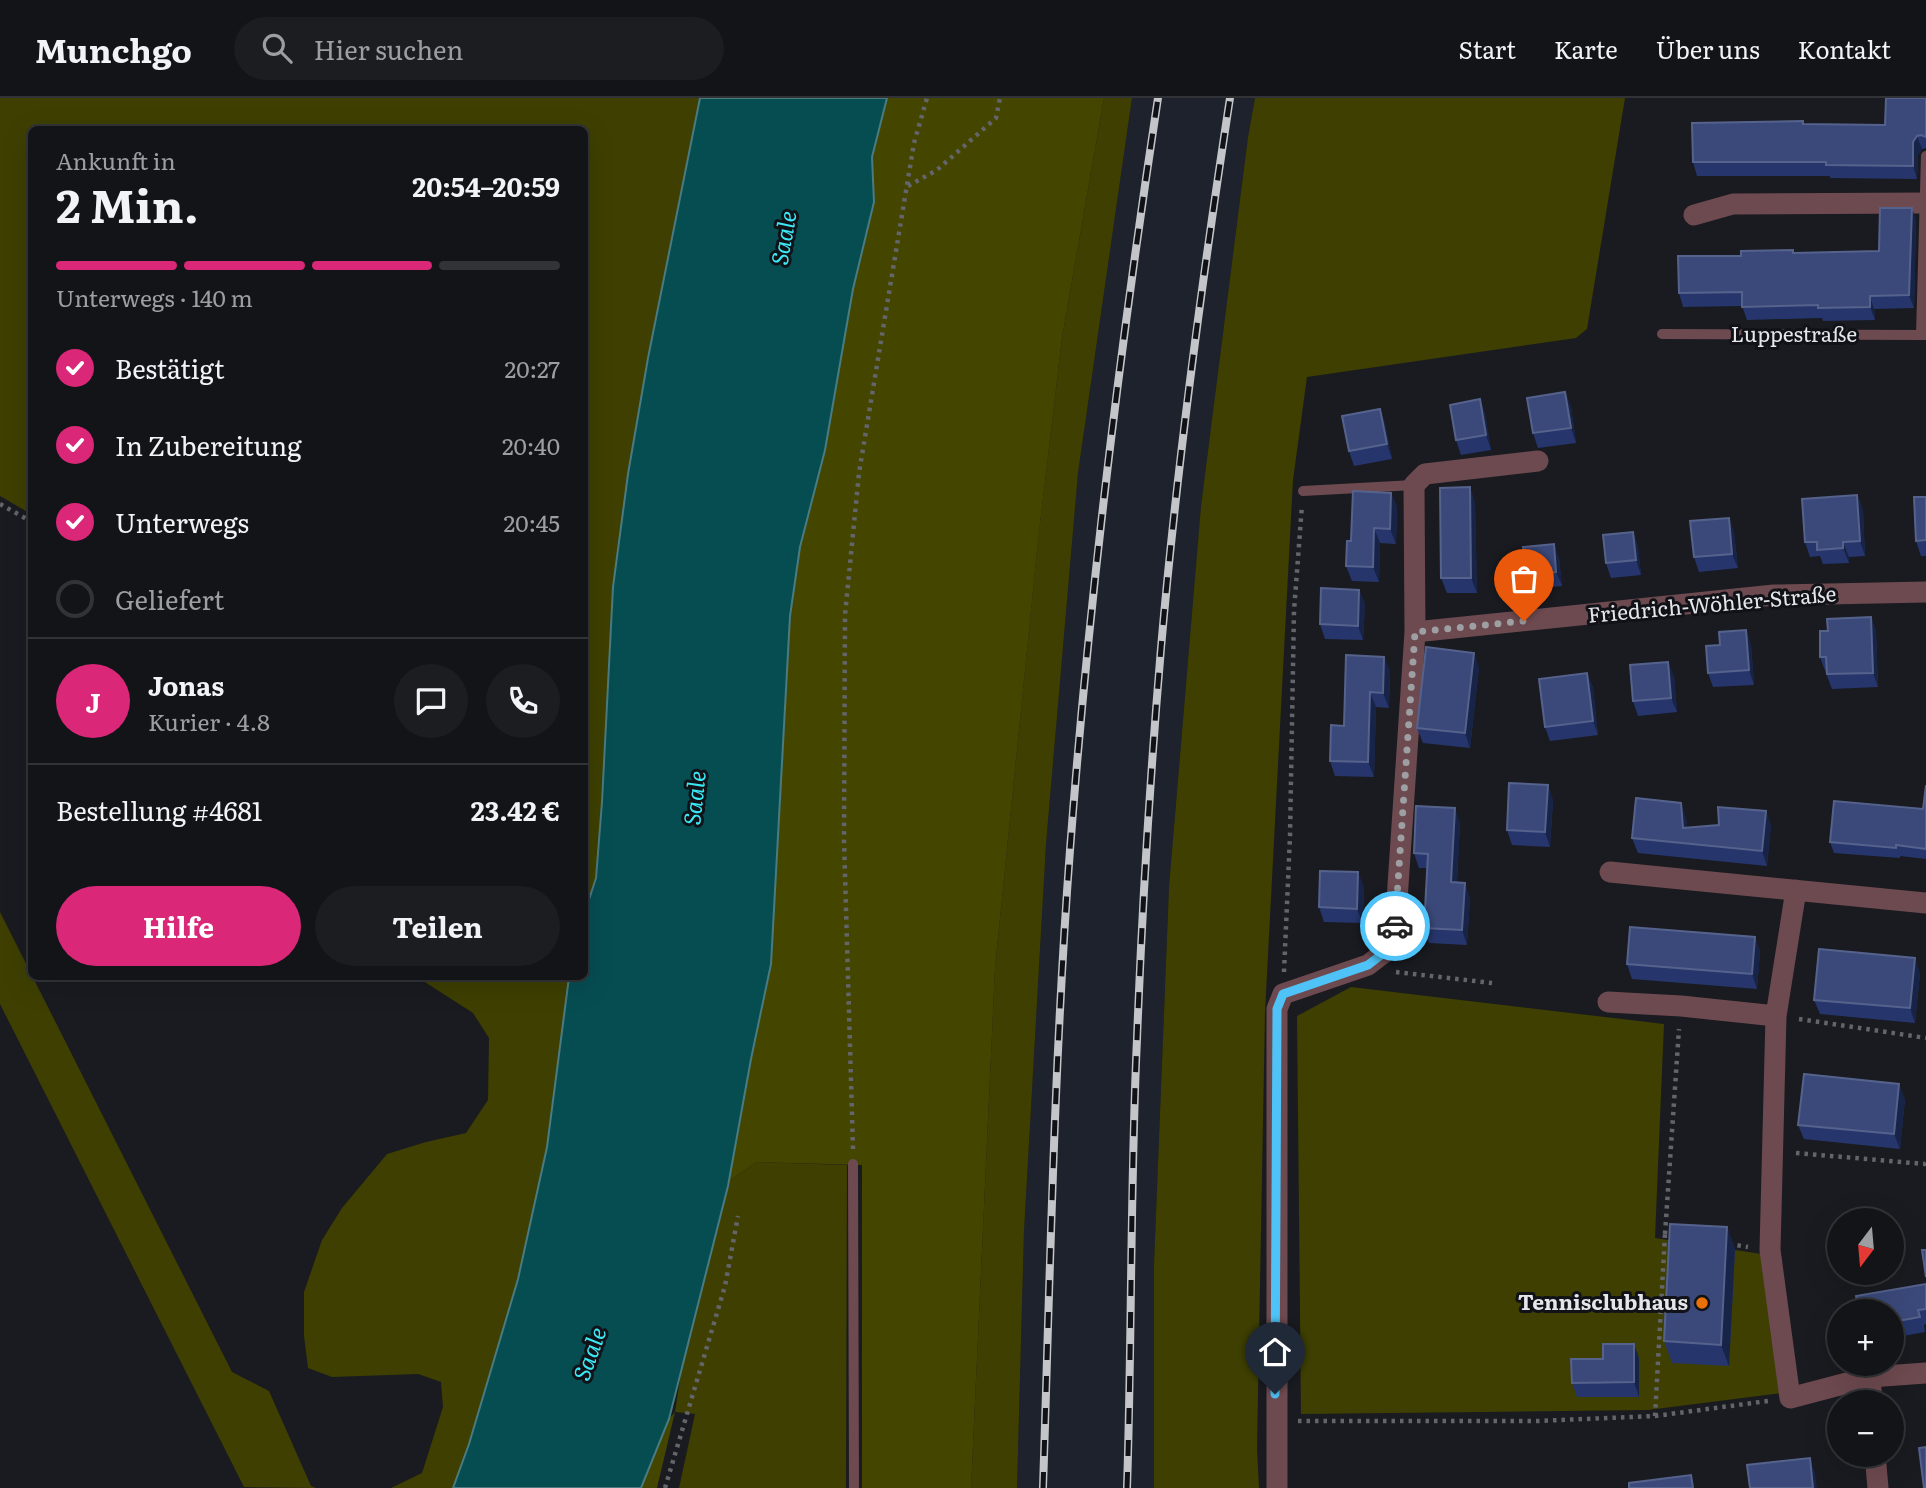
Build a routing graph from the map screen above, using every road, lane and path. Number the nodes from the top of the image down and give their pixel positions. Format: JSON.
{"nodes":[{"id":1,"x":927,"y":98,"type":"edge"},
{"id":2,"x":1000,"y":98,"type":"edge"},
{"id":3,"x":1926,"y":156,"type":"edge"},
{"id":4,"x":908,"y":186,"type":"junction"},
{"id":5,"x":1925,"y":203,"type":"edge"},
{"id":6,"x":1694,"y":215,"type":"dead end"},
{"id":7,"x":1662,"y":334,"type":"dead end"},
{"id":8,"x":1924,"y":335,"type":"edge"},
{"id":9,"x":1538,"y":461,"type":"dead end"},
{"id":10,"x":1414,"y":485,"type":"junction"},
{"id":11,"x":1303,"y":491,"type":"joint"},
{"id":12,"x":0,"y":504,"type":"edge"},
{"id":13,"x":28,"y":520,"type":"edge"},
{"id":14,"x":1926,"y":592,"type":"edge"},
{"id":15,"x":1415,"y":632,"type":"junction"},
{"id":16,"x":1610,"y":872,"type":"dead end"},
{"id":17,"x":1797,"y":890,"type":"junction"},
{"id":18,"x":1926,"y":903,"type":"edge"},
{"id":19,"x":1368,"y":965,"type":"junction"},
{"id":20,"x":1492,"y":983,"type":"dead end"},
{"id":21,"x":1283,"y":994,"type":"junction"},
{"id":22,"x":1608,"y":1002,"type":"dead end"},
{"id":23,"x":1681,"y":1006,"type":"junction"},
{"id":24,"x":1776,"y":1016,"type":"junction"},
{"id":25,"x":1926,"y":1038,"type":"edge"},
{"id":26,"x":1774,"y":1151,"type":"junction"},
{"id":27,"x":1926,"y":1158,"type":"edge"},
{"id":28,"x":853,"y":1164,"type":"joint"},
{"id":29,"x":738,"y":1216,"type":"dead end"},
{"id":30,"x":1665,"y":1234,"type":"junction"},
{"id":31,"x":1678,"y":1236,"type":"edge"},
{"id":32,"x":1717,"y":1242,"type":"edge"},
{"id":33,"x":1770,"y":1250,"type":"junction"},
{"id":34,"x":1926,"y":1373,"type":"edge"},
{"id":35,"x":1870,"y":1377,"type":"junction"},
{"id":36,"x":1871,"y":1390,"type":"edge"},
{"id":37,"x":1790,"y":1398,"type":"junction"},
{"id":38,"x":1655,"y":1416,"type":"junction"},
{"id":39,"x":1275,"y":1421,"type":"junction"},
{"id":40,"x":1876,"y":1467,"type":"edge"},
{"id":41,"x":665,"y":1488,"type":"edge"},
{"id":42,"x":854,"y":1488,"type":"edge"},
{"id":43,"x":1277,"y":1488,"type":"edge"},
{"id":44,"x":1878,"y":1488,"type":"edge"}],
"edges":[{"from":1,"to":4,"type":"path"},
{"from":2,"to":4,"type":"path"},
{"from":3,"to":5,"type":"lane"},
{"from":4,"to":28,"type":"path"},
{"from":5,"to":6,"type":"street"},
{"from":5,"to":8,"type":"lane"},
{"from":7,"to":8,"type":"lane","name":"Luppestraße"},
{"from":9,"to":10,"type":"street"},
{"from":10,"to":11,"type":"lane"},
{"from":10,"to":15,"type":"street"},
{"from":11,"to":21,"type":"path"},
{"from":12,"to":13,"type":"path"},
{"from":14,"to":15,"type":"street","name":"Friedrich-Wöhler-Straße"},
{"from":15,"to":19,"type":"street"},
{"from":16,"to":17,"type":"street"},
{"from":17,"to":18,"type":"street"},
{"from":17,"to":24,"type":"street"},
{"from":19,"to":20,"type":"path"},
{"from":19,"to":21,"type":"street"},
{"from":21,"to":39,"type":"street"},
{"from":22,"to":23,"type":"street"},
{"from":23,"to":24,"type":"street"},
{"from":23,"to":30,"type":"path"},
{"from":24,"to":25,"type":"path"},
{"from":24,"to":26,"type":"street"},
{"from":26,"to":27,"type":"path"},
{"from":26,"to":33,"type":"street"},
{"from":28,"to":42,"type":"lane"},
{"from":29,"to":41,"type":"path"},
{"from":30,"to":31,"type":"path"},
{"from":30,"to":38,"type":"path"},
{"from":32,"to":33,"type":"path"},
{"from":33,"to":37,"type":"street"},
{"from":34,"to":35,"type":"street"},
{"from":35,"to":36,"type":"street"},
{"from":35,"to":37,"type":"street"},
{"from":37,"to":38,"type":"path"},
{"from":38,"to":39,"type":"path"},
{"from":39,"to":43,"type":"street"},
{"from":40,"to":44,"type":"street"}]}
